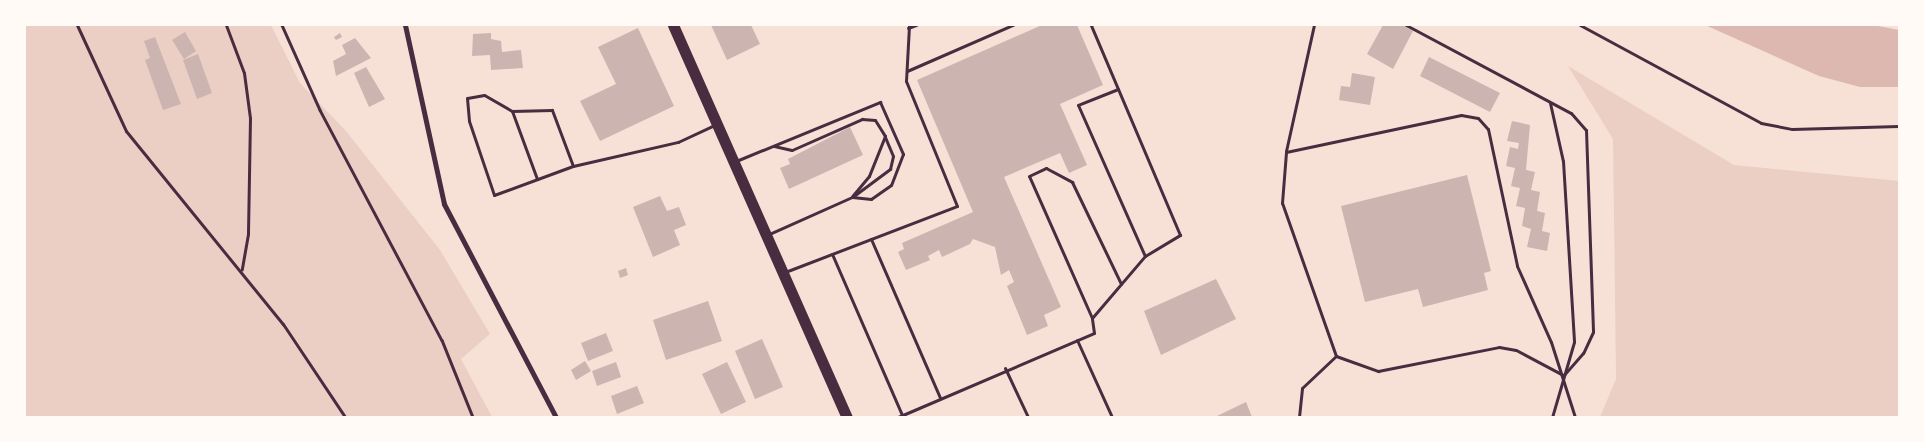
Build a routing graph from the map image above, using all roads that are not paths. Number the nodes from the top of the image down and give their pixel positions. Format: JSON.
{"nodes":[{"id":1,"x":76,"y":25,"type":"edge"},
{"id":2,"x":226,"y":25,"type":"edge"},
{"id":3,"x":405,"y":25,"type":"edge"},
{"id":4,"x":673,"y":25,"type":"edge"},
{"id":5,"x":916,"y":25,"type":"edge"},
{"id":6,"x":1013,"y":25,"type":"edge"},
{"id":7,"x":1091,"y":25,"type":"edge"},
{"id":8,"x":1314,"y":25,"type":"edge"},
{"id":9,"x":1406,"y":25,"type":"edge"},
{"id":10,"x":1580,"y":25,"type":"edge"},
{"id":11,"x":909,"y":27,"type":"edge"},
{"id":12,"x":907,"y":71,"type":"junction"},
{"id":13,"x":1118,"y":89,"type":"junction"},
{"id":14,"x":1550,"y":103,"type":"junction"},
{"id":15,"x":512,"y":111,"type":"junction"},
{"id":16,"x":717,"y":124,"type":"junction"},
{"id":17,"x":1899,"y":126,"type":"edge"},
{"id":18,"x":885,"y":136,"type":"junction"},
{"id":19,"x":773,"y":146,"type":"junction"},
{"id":20,"x":1286,"y":152,"type":"junction"},
{"id":21,"x":734,"y":162,"type":"junction"},
{"id":22,"x":573,"y":166,"type":"junction"},
{"id":23,"x":537,"y":179,"type":"junction"},
{"id":24,"x":852,"y":197,"type":"junction"},
{"id":25,"x":766,"y":235,"type":"junction"},
{"id":26,"x":872,"y":239,"type":"junction"},
{"id":27,"x":832,"y":254,"type":"junction"},
{"id":28,"x":1145,"y":256,"type":"junction"},
{"id":29,"x":242,"y":269,"type":"junction"},
{"id":30,"x":782,"y":273,"type":"junction"},
{"id":31,"x":1121,"y":284,"type":"junction"},
{"id":32,"x":1092,"y":318,"type":"junction"},
{"id":33,"x":1077,"y":340,"type":"junction"},
{"id":34,"x":1336,"y":356,"type":"junction"},
{"id":35,"x":1006,"y":368,"type":"junction"},
{"id":36,"x":1564,"y":376,"type":"junction"},
{"id":37,"x":940,"y":398,"type":"junction"},
{"id":38,"x":900,"y":416,"type":"edge"},
{"id":39,"x":345,"y":417,"type":"edge"},
{"id":40,"x":556,"y":417,"type":"edge"},
{"id":41,"x":847,"y":417,"type":"edge"},
{"id":42,"x":1028,"y":417,"type":"edge"},
{"id":43,"x":1112,"y":417,"type":"edge"},
{"id":44,"x":1299,"y":417,"type":"edge"},
{"id":45,"x":1552,"y":417,"type":"edge"},
{"id":46,"x":1574,"y":417,"type":"edge"}],
"edges":[{"from":1,"to":29,"type":"lane"},
{"from":2,"to":29,"type":"lane"},
{"from":3,"to":40,"type":"street"},
{"from":4,"to":16,"type":"highway"},
{"from":5,"to":11,"type":"lane"},
{"from":6,"to":12,"type":"lane"},
{"from":7,"to":13,"type":"lane"},
{"from":8,"to":20,"type":"lane"},
{"from":9,"to":14,"type":"lane"},
{"from":10,"to":17,"type":"lane"},
{"from":11,"to":12,"type":"lane"},
{"from":12,"to":26,"type":"lane"},
{"from":13,"to":28,"type":"lane"},
{"from":13,"to":28,"type":"lane"},
{"from":14,"to":36,"type":"lane"},
{"from":14,"to":36,"type":"lane"},
{"from":15,"to":22,"type":"lane"},
{"from":15,"to":23,"type":"lane"},
{"from":15,"to":23,"type":"lane"},
{"from":16,"to":21,"type":"highway"},
{"from":16,"to":22,"type":"lane"},
{"from":18,"to":19,"type":"lane"},
{"from":18,"to":24,"type":"lane"},
{"from":18,"to":24,"type":"lane"},
{"from":19,"to":21,"type":"lane"},
{"from":19,"to":24,"type":"lane"},
{"from":20,"to":34,"type":"lane"},
{"from":20,"to":36,"type":"lane"},
{"from":21,"to":25,"type":"highway"},
{"from":22,"to":23,"type":"lane"},
{"from":24,"to":25,"type":"lane"},
{"from":25,"to":30,"type":"highway"},
{"from":26,"to":27,"type":"lane"},
{"from":26,"to":37,"type":"lane"},
{"from":27,"to":30,"type":"lane"},
{"from":27,"to":38,"type":"lane"},
{"from":28,"to":31,"type":"lane"},
{"from":29,"to":39,"type":"lane"},
{"from":30,"to":41,"type":"highway"},
{"from":31,"to":32,"type":"lane"},
{"from":31,"to":32,"type":"lane"},
{"from":32,"to":33,"type":"lane"},
{"from":33,"to":35,"type":"lane"},
{"from":33,"to":43,"type":"lane"},
{"from":34,"to":36,"type":"lane"},
{"from":34,"to":44,"type":"lane"},
{"from":35,"to":37,"type":"lane"},
{"from":35,"to":42,"type":"lane"},
{"from":36,"to":45,"type":"lane"},
{"from":36,"to":46,"type":"lane"},
{"from":37,"to":38,"type":"lane"}]}
